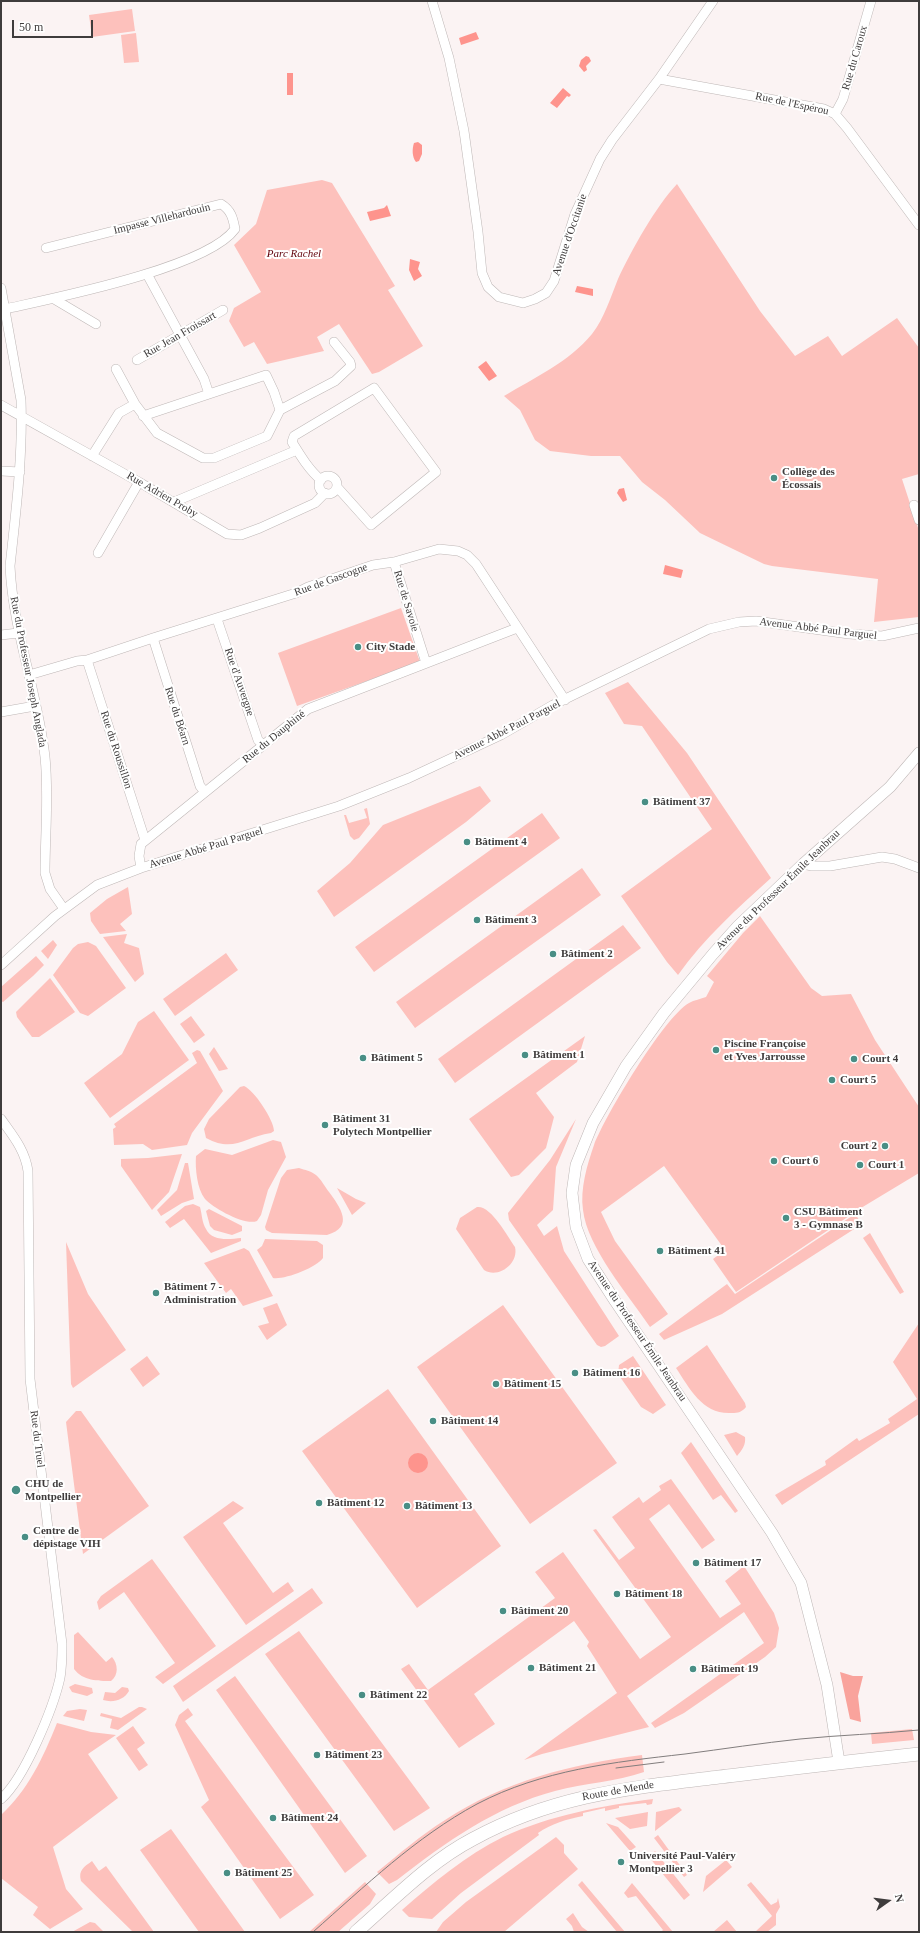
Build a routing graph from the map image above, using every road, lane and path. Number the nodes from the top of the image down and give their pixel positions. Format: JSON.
{"nodes":[{"id":1,"x":432,"y":1,"type":"edge"},
{"id":2,"x":713,"y":1,"type":"edge"},
{"id":3,"x":872,"y":1,"type":"edge"},
{"id":4,"x":659,"y":79,"type":"junction"},
{"id":5,"x":835,"y":114,"type":"junction"},
{"id":6,"x":919,"y":225,"type":"edge"},
{"id":7,"x":46,"y":248,"type":"dead end"},
{"id":8,"x":146,"y":274,"type":"junction"},
{"id":9,"x":1,"y":288,"type":"edge"},
{"id":10,"x":54,"y":299,"type":"junction"},
{"id":11,"x":5,"y":309,"type":"junction"},
{"id":12,"x":223,"y":310,"type":"dead end"},
{"id":13,"x":96,"y":324,"type":"dead end"},
{"id":14,"x":181,"y":336,"type":"junction"},
{"id":15,"x":334,"y":342,"type":"dead end"},
{"id":16,"x":137,"y":360,"type":"dead end"},
{"id":17,"x":116,"y":369,"type":"dead end"},
{"id":18,"x":209,"y":394,"type":"junction"},
{"id":19,"x":135,"y":404,"type":"junction"},
{"id":20,"x":1,"y":405,"type":"edge"},
{"id":21,"x":280,"y":410,"type":"junction"},
{"id":22,"x":143,"y":416,"type":"junction"},
{"id":23,"x":22,"y":417,"type":"junction"},
{"id":24,"x":297,"y":450,"type":"junction"},
{"id":25,"x":92,"y":456,"type":"junction"},
{"id":26,"x":1,"y":471,"type":"edge"},
{"id":27,"x":20,"y":472,"type":"junction"},
{"id":28,"x":321,"y":480,"type":"junction"},
{"id":29,"x":138,"y":482,"type":"junction"},
{"id":30,"x":337,"y":487,"type":"junction"},
{"id":31,"x":324,"y":493,"type":"junction"},
{"id":32,"x":174,"y":502,"type":"junction"},
{"id":33,"x":914,"y":505,"type":"dead end"},
{"id":34,"x":919,"y":520,"type":"edge"},
{"id":35,"x":98,"y":553,"type":"dead end"},
{"id":36,"x":394,"y":562,"type":"junction"},
{"id":37,"x":217,"y":619,"type":"junction"},
{"id":38,"x":517,"y":628,"type":"junction"},
{"id":39,"x":919,"y":628,"type":"edge"},
{"id":40,"x":18,"y":633,"type":"junction"},
{"id":41,"x":1,"y":635,"type":"edge"},
{"id":42,"x":152,"y":638,"type":"junction"},
{"id":43,"x":87,"y":660,"type":"junction"},
{"id":44,"x":426,"y":663,"type":"junction"},
{"id":45,"x":29,"y":675,"type":"junction"},
{"id":46,"x":564,"y":700,"type":"junction"},
{"id":47,"x":35,"y":706,"type":"junction"},
{"id":48,"x":1,"y":712,"type":"edge"},
{"id":49,"x":263,"y":744,"type":"junction"},
{"id":50,"x":919,"y":754,"type":"edge"},
{"id":51,"x":206,"y":792,"type":"junction"},
{"id":52,"x":145,"y":840,"type":"junction"},
{"id":53,"x":803,"y":864,"type":"junction"},
{"id":54,"x":141,"y":868,"type":"junction"},
{"id":55,"x":919,"y":868,"type":"edge"},
{"id":56,"x":64,"y":909,"type":"junction"},
{"id":57,"x":1,"y":965,"type":"edge"},
{"id":58,"x":1,"y":1119,"type":"edge"},
{"id":59,"x":919,"y":1754,"type":"edge"},
{"id":60,"x":839,"y":1762,"type":"junction"},
{"id":61,"x":1,"y":1800,"type":"edge"},
{"id":62,"x":356,"y":1932,"type":"edge"}],
"edges":[{"from":1,"to":4,"type":"street","name":"Avenue d'Occitanie"},
{"from":2,"to":4,"type":"street","name":"Avenue d'Occitanie"},
{"from":3,"to":5,"type":"street","name":"Rue du Caroux"},
{"from":4,"to":5,"type":"street","name":"Rue de l'Espérou"},
{"from":5,"to":6,"type":"street","name":"Rue de l'Espérou"},
{"from":7,"to":8,"type":"street","name":"Impasse Villehardouin"},
{"from":8,"to":10,"type":"street","name":"Impasse Villehardouin"},
{"from":8,"to":14,"type":"street"},
{"from":9,"to":11,"type":"street","name":"Rue du Professeur Joseph Anglada"},
{"from":10,"to":11,"type":"street","name":"Impasse Villehardouin"},
{"from":10,"to":13,"type":"street"},
{"from":11,"to":23,"type":"street","name":"Rue du Professeur Joseph Anglada"},
{"from":12,"to":14,"type":"street","name":"Rue Jean Froissart"},
{"from":14,"to":16,"type":"street","name":"Rue Jean Froissart"},
{"from":14,"to":18,"type":"street"},
{"from":15,"to":21,"type":"street"},
{"from":17,"to":19,"type":"street"},
{"from":18,"to":21,"type":"street"},
{"from":18,"to":22,"type":"street"},
{"from":19,"to":22,"type":"street"},
{"from":19,"to":25,"type":"street"},
{"from":20,"to":23,"type":"street","name":"Rue Adrien Proby"},
{"from":21,"to":22,"type":"street"},
{"from":23,"to":25,"type":"street","name":"Rue Adrien Proby"},
{"from":23,"to":27,"type":"street","name":"Rue du Professeur Joseph Anglada"},
{"from":24,"to":28,"type":"street"},
{"from":24,"to":30,"type":"street"},
{"from":24,"to":32,"type":"street"},
{"from":25,"to":29,"type":"street","name":"Rue Adrien Proby"},
{"from":26,"to":27,"type":"street"},
{"from":27,"to":40,"type":"street","name":"Rue du Professeur Joseph Anglada"},
{"from":28,"to":30,"type":"street"},
{"from":28,"to":31,"type":"street"},
{"from":29,"to":32,"type":"street","name":"Rue Adrien Proby"},
{"from":29,"to":35,"type":"street"},
{"from":30,"to":31,"type":"street"},
{"from":31,"to":32,"type":"street","name":"Rue Adrien Proby"},
{"from":33,"to":34,"type":"street"},
{"from":36,"to":37,"type":"street","name":"Rue de Gascogne"},
{"from":36,"to":38,"type":"street","name":"Rue de Gascogne"},
{"from":36,"to":44,"type":"street","name":"Rue de Savoie"},
{"from":37,"to":42,"type":"street","name":"Rue de Gascogne"},
{"from":37,"to":49,"type":"street","name":"Rue d'Auvergne"},
{"from":38,"to":44,"type":"street","name":"Rue du Dauphiné"},
{"from":38,"to":46,"type":"street","name":"Rue de Gascogne"},
{"from":39,"to":46,"type":"street","name":"Avenue Abbé Paul Parguel"},
{"from":40,"to":41,"type":"street"},
{"from":40,"to":45,"type":"street","name":"Rue du Professeur Joseph Anglada"},
{"from":42,"to":43,"type":"street","name":"Rue de Gascogne"},
{"from":42,"to":51,"type":"street","name":"Rue du Béarn"},
{"from":43,"to":45,"type":"street","name":"Rue de Gascogne"},
{"from":43,"to":52,"type":"street","name":"Rue du Roussillon"},
{"from":44,"to":49,"type":"street","name":"Rue du Dauphiné"},
{"from":45,"to":47,"type":"street","name":"Rue du Professeur Joseph Anglada"},
{"from":46,"to":54,"type":"street","name":"Avenue Abbé Paul Parguel"},
{"from":47,"to":48,"type":"street"},
{"from":47,"to":56,"type":"street","name":"Rue du Professeur Joseph Anglada"},
{"from":49,"to":51,"type":"street","name":"Rue du Dauphiné"},
{"from":50,"to":53,"type":"street","name":"Avenue du Professeur Émile Jeanbrau"},
{"from":51,"to":52,"type":"street","name":"Rue du Dauphiné"},
{"from":52,"to":54,"type":"street"},
{"from":53,"to":55,"type":"street"},
{"from":53,"to":60,"type":"street","name":"Avenue du Professeur Émile Jeanbrau"},
{"from":54,"to":56,"type":"street","name":"Avenue Abbé Paul Parguel"},
{"from":56,"to":57,"type":"street","name":"Avenue Abbé Paul Parguel"},
{"from":58,"to":61,"type":"street","name":"Rue du Truel"},
{"from":59,"to":60,"type":"main road","name":"Route de Mende"},
{"from":60,"to":62,"type":"main road","name":"Route de Mende"}]}
